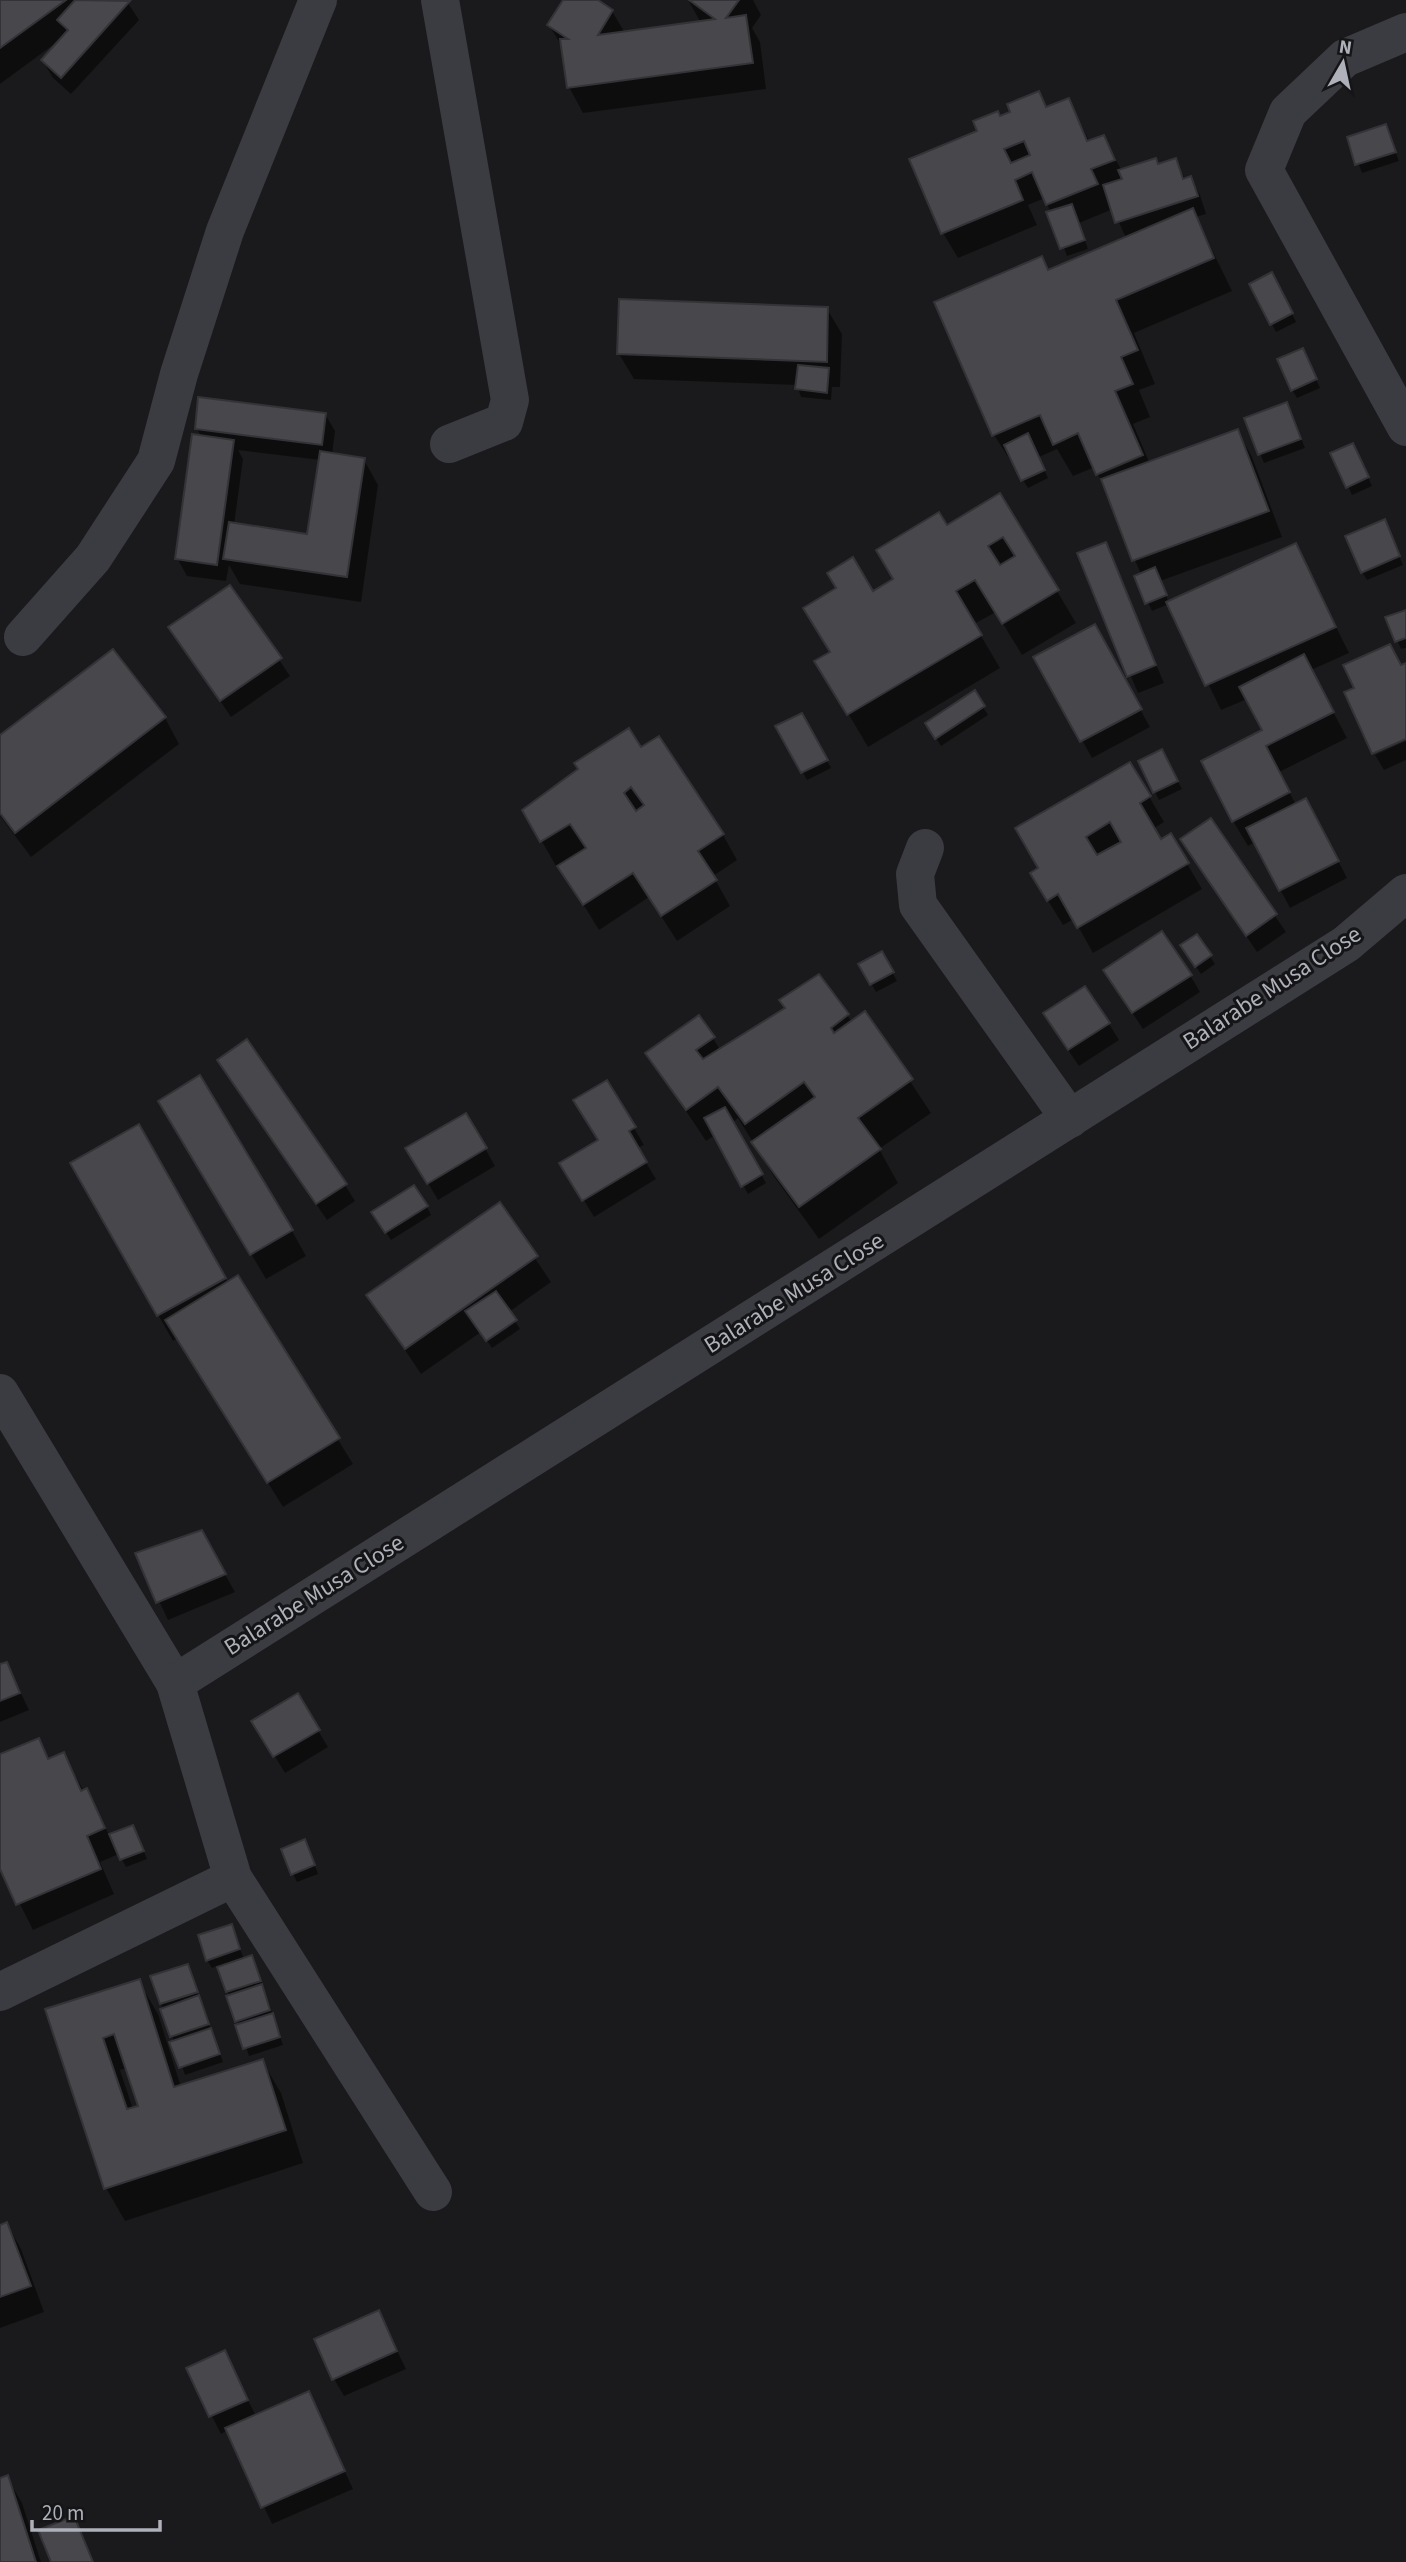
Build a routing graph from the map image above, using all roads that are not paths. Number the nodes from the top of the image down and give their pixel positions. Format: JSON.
{"nodes":[{"id":1,"x":318,"y":0,"type":"edge"},
{"id":2,"x":440,"y":0,"type":"edge"},
{"id":3,"x":1406,"y":32,"type":"edge"},
{"id":4,"x":1406,"y":427,"type":"edge"},
{"id":5,"x":449,"y":444,"type":"dead end"},
{"id":6,"x":23,"y":636,"type":"dead end"},
{"id":7,"x":925,"y":848,"type":"dead end"},
{"id":8,"x":1406,"y":893,"type":"edge"},
{"id":9,"x":1070,"y":1119,"type":"junction"},
{"id":10,"x":0,"y":1393,"type":"edge"},
{"id":11,"x":175,"y":1683,"type":"junction"},
{"id":12,"x":233,"y":1878,"type":"junction"},
{"id":13,"x":0,"y":1992,"type":"edge"},
{"id":14,"x":433,"y":2192,"type":"dead end"}],
"edges":[{"from":1,"to":6,"type":"street"},
{"from":2,"to":5,"type":"street"},
{"from":3,"to":4,"type":"street"},
{"from":7,"to":9,"type":"street"},
{"from":8,"to":9,"type":"street","name":"Balarabe Musa Close"},
{"from":9,"to":11,"type":"street","name":"Balarabe Musa Close"},
{"from":10,"to":11,"type":"street"},
{"from":11,"to":12,"type":"street"},
{"from":12,"to":13,"type":"street"},
{"from":12,"to":14,"type":"street"}]}
